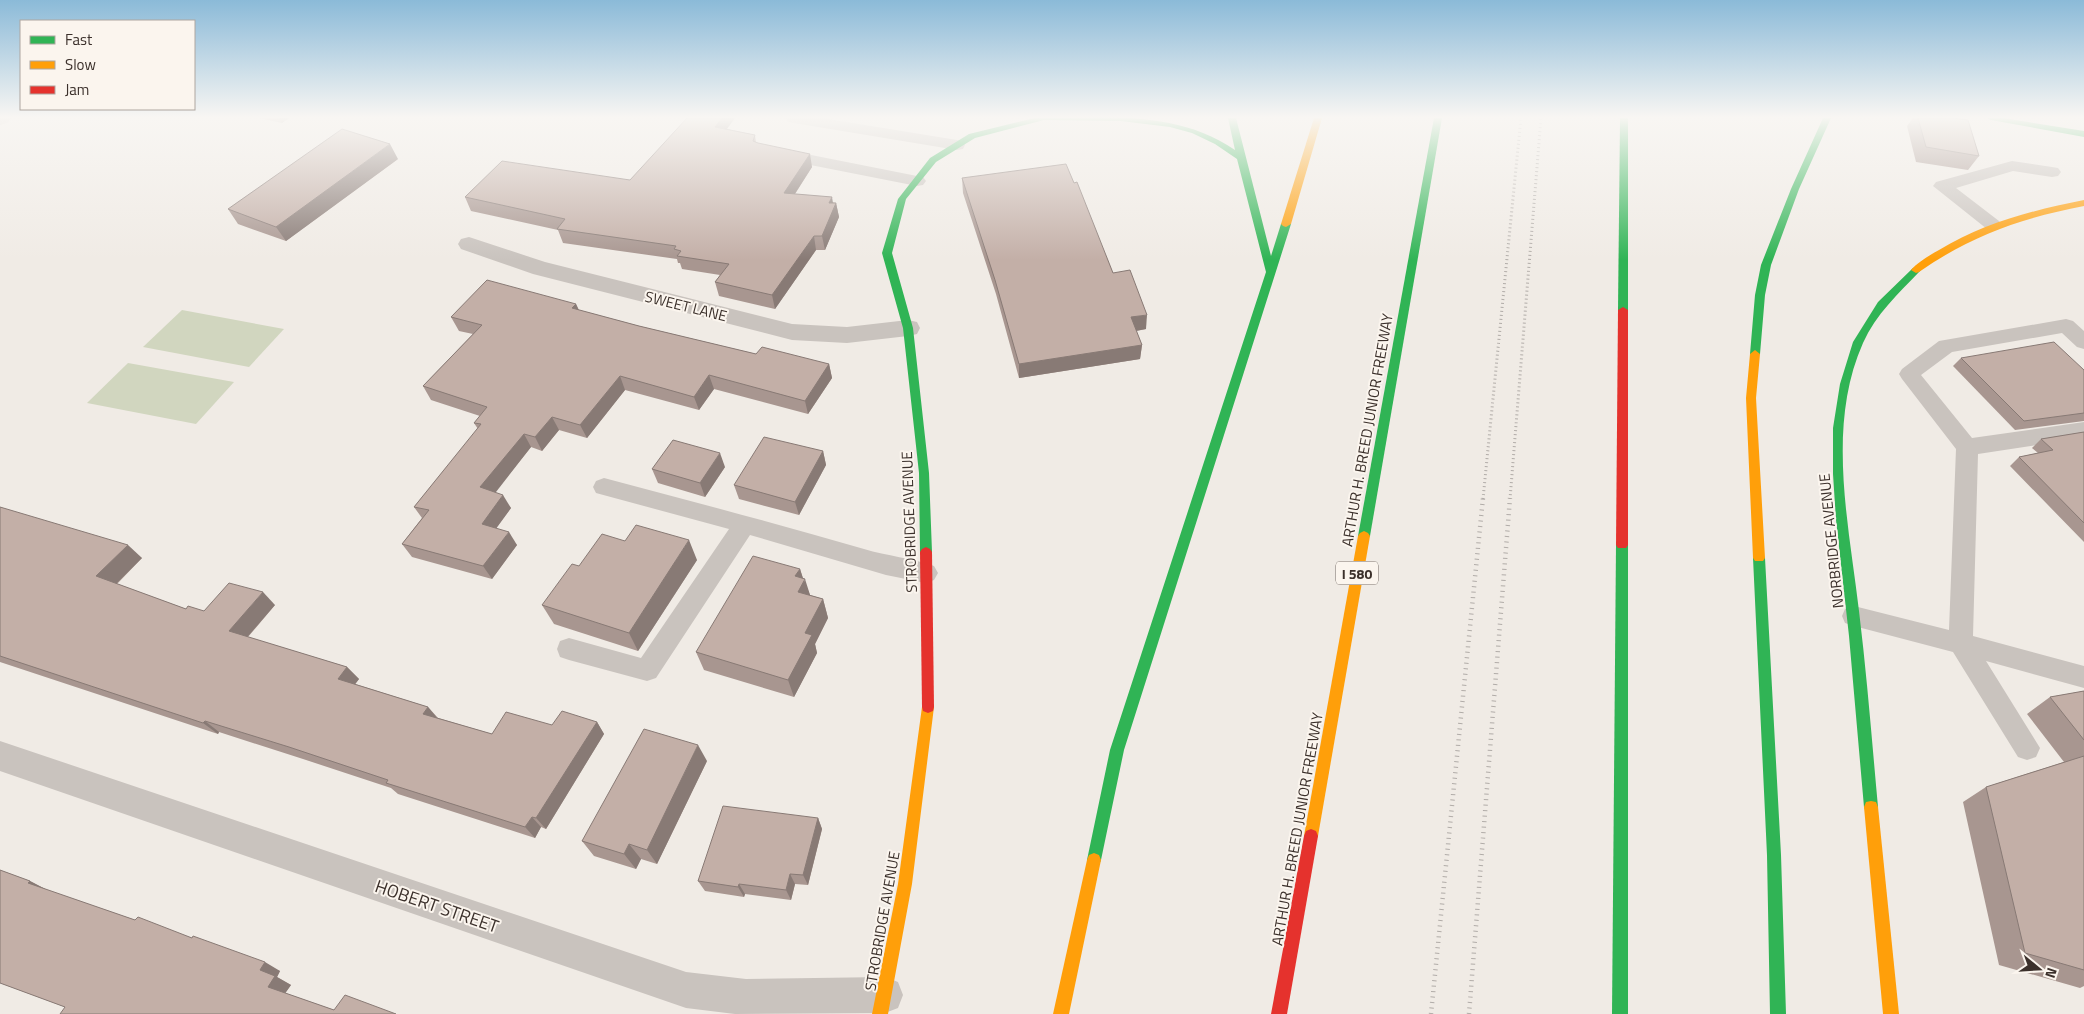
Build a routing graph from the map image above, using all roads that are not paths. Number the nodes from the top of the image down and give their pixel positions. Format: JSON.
{"nodes":[{"id":1,"x":839,"y":165,"type":"edge"},
{"id":2,"x":929,"y":165,"type":"edge"},
{"id":3,"x":1241,"y":165,"type":"edge"},
{"id":4,"x":1304,"y":165,"type":"edge"},
{"id":5,"x":1430,"y":165,"type":"edge"},
{"id":6,"x":1624,"y":165,"type":"edge"},
{"id":7,"x":1806,"y":165,"type":"edge"},
{"id":8,"x":2052,"y":172,"type":"dead end"},
{"id":9,"x":917,"y":181,"type":"junction"},
{"id":10,"x":2084,"y":203,"type":"edge"},
{"id":11,"x":1993,"y":225,"type":"junction"},
{"id":12,"x":470,"y":244,"type":"dead end"},
{"id":13,"x":1271,"y":276,"type":"junction"},
{"id":14,"x":908,"y":328,"type":"junction"},
{"id":15,"x":2084,"y":342,"type":"edge"},
{"id":16,"x":2082,"y":432,"type":"edge"},
{"id":17,"x":1967,"y":448,"type":"junction"},
{"id":18,"x":604,"y":487,"type":"dead end"},
{"id":19,"x":744,"y":524,"type":"junction"},
{"id":20,"x":926,"y":573,"type":"junction"},
{"id":21,"x":1854,"y":616,"type":"junction"},
{"id":22,"x":1962,"y":644,"type":"junction"},
{"id":23,"x":569,"y":649,"type":"dead end"},
{"id":24,"x":2084,"y":677,"type":"edge"},
{"id":25,"x":2027,"y":748,"type":"dead end"},
{"id":26,"x":0,"y":756,"type":"edge"},
{"id":27,"x":882,"y":1005,"type":"edge"},
{"id":28,"x":1061,"y":1014,"type":"edge"},
{"id":29,"x":1279,"y":1014,"type":"edge"},
{"id":30,"x":1620,"y":1014,"type":"edge"},
{"id":31,"x":1778,"y":1014,"type":"edge"},
{"id":32,"x":1891,"y":1014,"type":"edge"}],
"edges":[{"from":1,"to":9,"type":"lane"},
{"from":2,"to":9,"type":"main road","name":"STROBRIDGE AVENUE"},
{"from":3,"to":13,"type":"main road"},
{"from":4,"to":13,"type":"main road"},
{"from":5,"to":29,"type":"main road","name":"ARTHUR H. BREED JUNIOR FREEWAY","number":"I 580"},
{"from":6,"to":30,"type":"main road"},
{"from":7,"to":31,"type":"main road"},
{"from":8,"to":11,"type":"lane"},
{"from":9,"to":14,"type":"main road","name":"STROBRIDGE AVENUE"},
{"from":10,"to":11,"type":"main road","name":"NORBRIDGE AVENUE"},
{"from":11,"to":21,"type":"main road","name":"NORBRIDGE AVENUE"},
{"from":12,"to":14,"type":"street","name":"SWEET LANE"},
{"from":13,"to":28,"type":"main road"},
{"from":14,"to":20,"type":"main road","name":"STROBRIDGE AVENUE"},
{"from":15,"to":17,"type":"lane"},
{"from":16,"to":17,"type":"lane"},
{"from":17,"to":22,"type":"lane"},
{"from":18,"to":19,"type":"lane"},
{"from":19,"to":20,"type":"lane"},
{"from":19,"to":23,"type":"lane"},
{"from":20,"to":27,"type":"main road","name":"STROBRIDGE AVENUE"},
{"from":21,"to":22,"type":"lane"},
{"from":21,"to":32,"type":"main road","name":"NORBRIDGE AVENUE"},
{"from":22,"to":24,"type":"lane"},
{"from":22,"to":25,"type":"lane"},
{"from":26,"to":27,"type":"street","name":"HOBERT STREET"}]}
